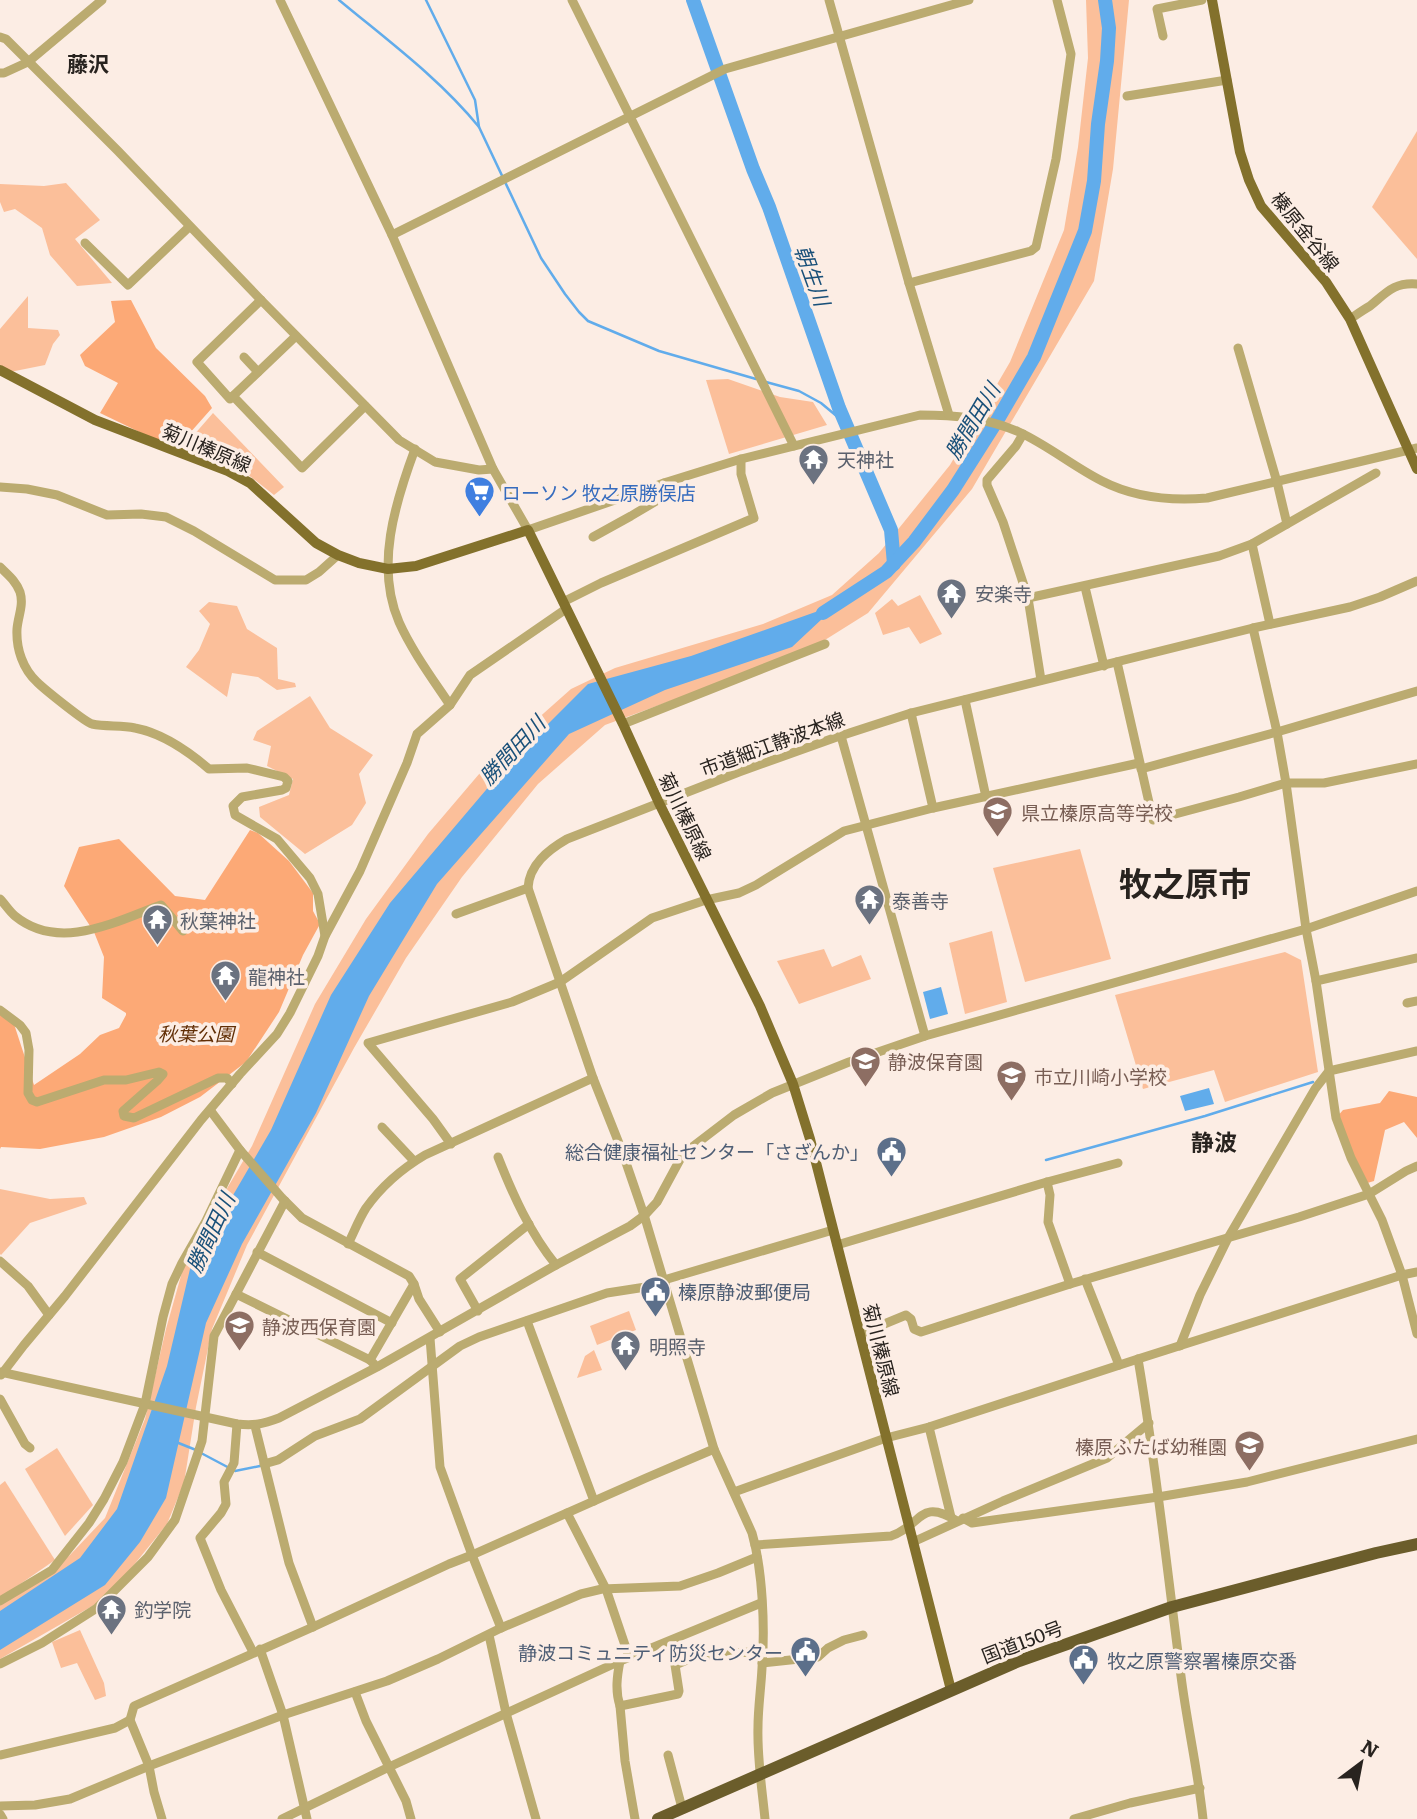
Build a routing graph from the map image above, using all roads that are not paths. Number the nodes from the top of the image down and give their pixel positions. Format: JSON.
{"nodes":[{"id":1,"x":103,"y":0,"type":"edge"},
{"id":2,"x":280,"y":0,"type":"edge"},
{"id":3,"x":572,"y":0,"type":"edge"},
{"id":4,"x":829,"y":0,"type":"edge"},
{"id":5,"x":969,"y":0,"type":"edge"},
{"id":6,"x":1057,"y":0,"type":"edge"},
{"id":7,"x":1202,"y":0,"type":"edge"},
{"id":8,"x":1212,"y":0,"type":"edge"},
{"id":9,"x":839,"y":36,"type":"junction"},
{"id":10,"x":1163,"y":36,"type":"dead end"},
{"id":11,"x":0,"y":37,"type":"edge"},
{"id":12,"x":28,"y":62,"type":"junction"},
{"id":13,"x":0,"y":73,"type":"edge"},
{"id":14,"x":1227,"y":80,"type":"junction"},
{"id":15,"x":1127,"y":96,"type":"dead end"},
{"id":16,"x":629,"y":116,"type":"junction"},
{"id":17,"x":189,"y":227,"type":"junction"},
{"id":18,"x":392,"y":235,"type":"junction"},
{"id":19,"x":85,"y":243,"type":"dead end"},
{"id":20,"x":909,"y":283,"type":"junction"},
{"id":21,"x":1417,"y":284,"type":"edge"},
{"id":22,"x":261,"y":300,"type":"junction"},
{"id":23,"x":1350,"y":319,"type":"junction"},
{"id":24,"x":296,"y":336,"type":"junction"},
{"id":25,"x":1238,"y":348,"type":"dead end"},
{"id":26,"x":244,"y":357,"type":"dead end"},
{"id":27,"x":0,"y":370,"type":"edge"},
{"id":28,"x":258,"y":372,"type":"junction"},
{"id":29,"x":233,"y":396,"type":"junction"},
{"id":30,"x":365,"y":406,"type":"junction"},
{"id":31,"x":953,"y":415,"type":"junction"},
{"id":32,"x":1019,"y":432,"type":"junction"},
{"id":33,"x":794,"y":446,"type":"junction"},
{"id":34,"x":415,"y":449,"type":"junction"},
{"id":35,"x":1413,"y":449,"type":"edge"},
{"id":36,"x":741,"y":459,"type":"junction"},
{"id":37,"x":493,"y":469,"type":"junction"},
{"id":38,"x":1417,"y":469,"type":"edge"},
{"id":39,"x":1376,"y":473,"type":"dead end"},
{"id":40,"x":1277,"y":482,"type":"junction"},
{"id":41,"x":664,"y":483,"type":"junction"},
{"id":42,"x":0,"y":487,"type":"edge"},
{"id":43,"x":1287,"y":524,"type":"junction"},
{"id":44,"x":528,"y":530,"type":"junction"},
{"id":45,"x":593,"y":537,"type":"dead end"},
{"id":46,"x":1252,"y":544,"type":"junction"},
{"id":47,"x":338,"y":555,"type":"junction"},
{"id":48,"x":0,"y":568,"type":"edge"},
{"id":49,"x":388,"y":569,"type":"junction"},
{"id":50,"x":1417,"y":581,"type":"edge"},
{"id":51,"x":1085,"y":587,"type":"junction"},
{"id":52,"x":1028,"y":598,"type":"junction"},
{"id":53,"x":565,"y":605,"type":"junction"},
{"id":54,"x":1270,"y":624,"type":"junction"},
{"id":55,"x":1253,"y":628,"type":"junction"},
{"id":56,"x":825,"y":645,"type":"dead end"},
{"id":57,"x":1117,"y":662,"type":"junction"},
{"id":58,"x":1104,"y":666,"type":"junction"},
{"id":59,"x":1041,"y":680,"type":"junction"},
{"id":60,"x":1417,"y":691,"type":"edge"},
{"id":61,"x":965,"y":700,"type":"junction"},
{"id":62,"x":450,"y":705,"type":"junction"},
{"id":63,"x":911,"y":713,"type":"junction"},
{"id":64,"x":623,"y":724,"type":"junction"},
{"id":65,"x":1277,"y":733,"type":"junction"},
{"id":66,"x":841,"y":736,"type":"junction"},
{"id":67,"x":1417,"y":764,"type":"edge"},
{"id":68,"x":1140,"y":766,"type":"junction"},
{"id":69,"x":1286,"y":783,"type":"junction"},
{"id":70,"x":986,"y":797,"type":"junction"},
{"id":71,"x":659,"y":803,"type":"junction"},
{"id":72,"x":933,"y":808,"type":"junction"},
{"id":73,"x":864,"y":824,"type":"junction"},
{"id":74,"x":528,"y":888,"type":"junction"},
{"id":75,"x":1417,"y":891,"type":"edge"},
{"id":76,"x":0,"y":899,"type":"edge"},
{"id":77,"x":706,"y":900,"type":"junction"},
{"id":78,"x":456,"y":914,"type":"dead end"},
{"id":79,"x":1306,"y":929,"type":"junction"},
{"id":80,"x":183,"y":931,"type":"dead end"},
{"id":81,"x":325,"y":936,"type":"junction"},
{"id":82,"x":1417,"y":958,"type":"edge"},
{"id":83,"x":1316,"y":981,"type":"junction"},
{"id":84,"x":559,"y":982,"type":"junction"},
{"id":85,"x":0,"y":1010,"type":"edge"},
{"id":86,"x":925,"y":1036,"type":"junction"},
{"id":87,"x":1417,"y":1051,"type":"edge"},
{"id":88,"x":1329,"y":1071,"type":"junction"},
{"id":89,"x":593,"y":1078,"type":"junction"},
{"id":90,"x":232,"y":1084,"type":"junction"},
{"id":91,"x":793,"y":1084,"type":"junction"},
{"id":92,"x":209,"y":1110,"type":"junction"},
{"id":93,"x":382,"y":1127,"type":"dead end"},
{"id":94,"x":451,"y":1144,"type":"junction"},
{"id":95,"x":240,"y":1150,"type":"junction"},
{"id":96,"x":498,"y":1157,"type":"dead end"},
{"id":97,"x":414,"y":1161,"type":"junction"},
{"id":98,"x":1118,"y":1163,"type":"dead end"},
{"id":99,"x":1417,"y":1166,"type":"edge"},
{"id":100,"x":1047,"y":1182,"type":"junction"},
{"id":101,"x":1369,"y":1194,"type":"junction"},
{"id":102,"x":284,"y":1199,"type":"junction"},
{"id":103,"x":645,"y":1215,"type":"junction"},
{"id":104,"x":529,"y":1224,"type":"junction"},
{"id":105,"x":833,"y":1230,"type":"junction"},
{"id":106,"x":1228,"y":1238,"type":"junction"},
{"id":107,"x":348,"y":1244,"type":"junction"},
{"id":108,"x":837,"y":1245,"type":"junction"},
{"id":109,"x":257,"y":1252,"type":"junction"},
{"id":110,"x":0,"y":1261,"type":"edge"},
{"id":111,"x":556,"y":1265,"type":"junction"},
{"id":112,"x":1417,"y":1272,"type":"edge"},
{"id":113,"x":1402,"y":1275,"type":"junction"},
{"id":114,"x":1085,"y":1279,"type":"junction"},
{"id":115,"x":665,"y":1282,"type":"junction"},
{"id":116,"x":414,"y":1284,"type":"junction"},
{"id":117,"x":1070,"y":1284,"type":"junction"},
{"id":118,"x":236,"y":1294,"type":"junction"},
{"id":119,"x":478,"y":1311,"type":"junction"},
{"id":120,"x":49,"y":1315,"type":"junction"},
{"id":121,"x":527,"y":1321,"type":"junction"},
{"id":122,"x":392,"y":1323,"type":"junction"},
{"id":123,"x":440,"y":1332,"type":"junction"},
{"id":124,"x":860,"y":1334,"type":"junction"},
{"id":125,"x":1417,"y":1334,"type":"edge"},
{"id":126,"x":430,"y":1338,"type":"junction"},
{"id":127,"x":1180,"y":1346,"type":"junction"},
{"id":128,"x":1138,"y":1359,"type":"junction"},
{"id":129,"x":374,"y":1364,"type":"junction"},
{"id":130,"x":1119,"y":1365,"type":"junction"},
{"id":131,"x":432,"y":1368,"type":"junction"},
{"id":132,"x":1,"y":1374,"type":"edge"},
{"id":133,"x":0,"y":1399,"type":"edge"},
{"id":134,"x":145,"y":1404,"type":"junction"},
{"id":135,"x":205,"y":1417,"type":"junction"},
{"id":136,"x":1149,"y":1423,"type":"junction"},
{"id":137,"x":237,"y":1424,"type":"junction"},
{"id":138,"x":255,"y":1426,"type":"junction"},
{"id":139,"x":929,"y":1427,"type":"junction"},
{"id":140,"x":886,"y":1438,"type":"junction"},
{"id":141,"x":1417,"y":1439,"type":"edge"},
{"id":142,"x":30,"y":1448,"type":"dead end"},
{"id":143,"x":714,"y":1449,"type":"junction"},
{"id":144,"x":264,"y":1464,"type":"junction"},
{"id":145,"x":734,"y":1492,"type":"junction"},
{"id":146,"x":1158,"y":1497,"type":"junction"},
{"id":147,"x":594,"y":1501,"type":"junction"},
{"id":148,"x":567,"y":1513,"type":"junction"},
{"id":149,"x":957,"y":1519,"type":"junction"},
{"id":150,"x":909,"y":1527,"type":"junction"},
{"id":151,"x":913,"y":1542,"type":"junction"},
{"id":152,"x":1417,"y":1544,"type":"edge"},
{"id":153,"x":755,"y":1545,"type":"junction"},
{"id":154,"x":472,"y":1555,"type":"junction"},
{"id":155,"x":757,"y":1557,"type":"junction"},
{"id":156,"x":606,"y":1589,"type":"junction"},
{"id":157,"x":0,"y":1601,"type":"edge"},
{"id":158,"x":761,"y":1604,"type":"junction"},
{"id":159,"x":1172,"y":1607,"type":"junction"},
{"id":160,"x":313,"y":1627,"type":"junction"},
{"id":161,"x":501,"y":1628,"type":"junction"},
{"id":162,"x":489,"y":1635,"type":"junction"},
{"id":163,"x":863,"y":1635,"type":"dead end"},
{"id":164,"x":257,"y":1651,"type":"junction"},
{"id":165,"x":763,"y":1651,"type":"junction"},
{"id":166,"x":629,"y":1657,"type":"junction"},
{"id":167,"x":620,"y":1661,"type":"junction"},
{"id":168,"x":762,"y":1663,"type":"junction"},
{"id":169,"x":0,"y":1664,"type":"edge"},
{"id":170,"x":951,"y":1690,"type":"junction"},
{"id":171,"x":355,"y":1692,"type":"junction"},
{"id":172,"x":620,"y":1706,"type":"junction"},
{"id":173,"x":506,"y":1713,"type":"junction"},
{"id":174,"x":283,"y":1715,"type":"junction"},
{"id":175,"x":130,"y":1720,"type":"junction"},
{"id":176,"x":0,"y":1755,"type":"edge"},
{"id":177,"x":668,"y":1755,"type":"dead end"},
{"id":178,"x":149,"y":1766,"type":"junction"},
{"id":179,"x":389,"y":1767,"type":"junction"},
{"id":180,"x":759,"y":1775,"type":"junction"},
{"id":181,"x":1200,"y":1788,"type":"junction"},
{"id":182,"x":0,"y":1805,"type":"edge"},
{"id":183,"x":682,"y":1808,"type":"junction"},
{"id":184,"x":304,"y":1809,"type":"junction"},
{"id":185,"x":0,"y":1814,"type":"edge"},
{"id":186,"x":3,"y":1819,"type":"edge"},
{"id":187,"x":162,"y":1819,"type":"edge"},
{"id":188,"x":282,"y":1819,"type":"edge"},
{"id":189,"x":307,"y":1819,"type":"edge"},
{"id":190,"x":411,"y":1819,"type":"edge"},
{"id":191,"x":536,"y":1819,"type":"edge"},
{"id":192,"x":635,"y":1819,"type":"edge"},
{"id":193,"x":658,"y":1819,"type":"edge"},
{"id":194,"x":765,"y":1819,"type":"edge"},
{"id":195,"x":1074,"y":1819,"type":"edge"},
{"id":196,"x":1203,"y":1819,"type":"edge"}],
"edges":[{"from":1,"to":12,"type":"street"},
{"from":2,"to":18,"type":"street"},
{"from":3,"to":16,"type":"street"},
{"from":4,"to":9,"type":"street"},
{"from":5,"to":9,"type":"street"},
{"from":6,"to":20,"type":"street"},
{"from":7,"to":10,"type":"street"},
{"from":8,"to":14,"type":"main road","name":"榛原金谷線"},
{"from":9,"to":16,"type":"street"},
{"from":9,"to":20,"type":"street"},
{"from":11,"to":12,"type":"street"},
{"from":12,"to":13,"type":"street"},
{"from":12,"to":17,"type":"street"},
{"from":14,"to":15,"type":"street"},
{"from":14,"to":23,"type":"main road","name":"榛原金谷線"},
{"from":16,"to":18,"type":"street"},
{"from":16,"to":33,"type":"street"},
{"from":17,"to":19,"type":"street"},
{"from":17,"to":22,"type":"street"},
{"from":18,"to":37,"type":"street"},
{"from":20,"to":31,"type":"street"},
{"from":21,"to":23,"type":"street"},
{"from":22,"to":24,"type":"street"},
{"from":22,"to":29,"type":"street"},
{"from":23,"to":35,"type":"main road","name":"榛原金谷線"},
{"from":24,"to":28,"type":"street"},
{"from":24,"to":30,"type":"street"},
{"from":25,"to":40,"type":"street"},
{"from":26,"to":28,"type":"street"},
{"from":27,"to":47,"type":"main road","name":"菊川榛原線"},
{"from":28,"to":29,"type":"street"},
{"from":29,"to":30,"type":"street"},
{"from":30,"to":34,"type":"street"},
{"from":31,"to":32,"type":"street"},
{"from":31,"to":33,"type":"street"},
{"from":32,"to":40,"type":"street"},
{"from":32,"to":52,"type":"street"},
{"from":33,"to":36,"type":"street"},
{"from":34,"to":37,"type":"street"},
{"from":34,"to":49,"type":"street"},
{"from":35,"to":38,"type":"main road","name":"榛原金谷線"},
{"from":35,"to":40,"type":"street"},
{"from":36,"to":41,"type":"street"},
{"from":36,"to":53,"type":"street"},
{"from":37,"to":44,"type":"street"},
{"from":39,"to":43,"type":"street"},
{"from":40,"to":43,"type":"street"},
{"from":41,"to":44,"type":"street"},
{"from":41,"to":45,"type":"street"},
{"from":42,"to":47,"type":"street"},
{"from":43,"to":46,"type":"street"},
{"from":44,"to":49,"type":"main road","name":"菊川榛原線"},
{"from":44,"to":53,"type":"main road","name":"菊川榛原線"},
{"from":46,"to":51,"type":"street"},
{"from":46,"to":54,"type":"street"},
{"from":47,"to":49,"type":"main road","name":"菊川榛原線"},
{"from":48,"to":81,"type":"street"},
{"from":49,"to":62,"type":"street"},
{"from":50,"to":54,"type":"street","name":"市道細江静波本線"},
{"from":51,"to":52,"type":"street"},
{"from":51,"to":58,"type":"street"},
{"from":52,"to":59,"type":"street"},
{"from":53,"to":62,"type":"street"},
{"from":53,"to":64,"type":"main road","name":"菊川榛原線"},
{"from":54,"to":55,"type":"street","name":"市道細江静波本線"},
{"from":55,"to":57,"type":"street","name":"市道細江静波本線"},
{"from":55,"to":65,"type":"street"},
{"from":56,"to":64,"type":"street"},
{"from":57,"to":58,"type":"street","name":"市道細江静波本線"},
{"from":57,"to":68,"type":"street"},
{"from":58,"to":59,"type":"street","name":"市道細江静波本線"},
{"from":59,"to":61,"type":"street","name":"市道細江静波本線"},
{"from":60,"to":65,"type":"street"},
{"from":61,"to":63,"type":"street","name":"市道細江静波本線"},
{"from":61,"to":70,"type":"street"},
{"from":62,"to":81,"type":"street"},
{"from":63,"to":66,"type":"street","name":"市道細江静波本線"},
{"from":63,"to":72,"type":"street"},
{"from":64,"to":71,"type":"main road","name":"菊川榛原線"},
{"from":65,"to":68,"type":"street"},
{"from":65,"to":69,"type":"street"},
{"from":66,"to":71,"type":"street","name":"市道細江静波本線"},
{"from":66,"to":73,"type":"street"},
{"from":67,"to":69,"type":"street"},
{"from":68,"to":69,"type":"street"},
{"from":68,"to":70,"type":"street"},
{"from":69,"to":79,"type":"street"},
{"from":70,"to":72,"type":"street"},
{"from":71,"to":74,"type":"street","name":"市道細江静波本線"},
{"from":71,"to":77,"type":"main road","name":"菊川榛原線"},
{"from":72,"to":73,"type":"street"},
{"from":73,"to":77,"type":"street"},
{"from":73,"to":86,"type":"street"},
{"from":74,"to":78,"type":"street"},
{"from":74,"to":84,"type":"street"},
{"from":75,"to":79,"type":"street"},
{"from":76,"to":80,"type":"street"},
{"from":77,"to":84,"type":"street"},
{"from":77,"to":91,"type":"main road","name":"菊川榛原線"},
{"from":79,"to":83,"type":"street"},
{"from":79,"to":86,"type":"street"},
{"from":81,"to":90,"type":"street"},
{"from":82,"to":83,"type":"street"},
{"from":83,"to":88,"type":"street"},
{"from":84,"to":89,"type":"street"},
{"from":84,"to":94,"type":"street"},
{"from":85,"to":90,"type":"street"},
{"from":86,"to":91,"type":"street"},
{"from":87,"to":88,"type":"street"},
{"from":88,"to":101,"type":"street"},
{"from":88,"to":106,"type":"street"},
{"from":89,"to":94,"type":"street"},
{"from":89,"to":103,"type":"street"},
{"from":90,"to":92,"type":"street"},
{"from":91,"to":103,"type":"street"},
{"from":91,"to":105,"type":"main road","name":"菊川榛原線"},
{"from":92,"to":95,"type":"street"},
{"from":92,"to":120,"type":"street"},
{"from":93,"to":97,"type":"street"},
{"from":94,"to":97,"type":"street"},
{"from":95,"to":102,"type":"street"},
{"from":95,"to":134,"type":"street"},
{"from":96,"to":104,"type":"street"},
{"from":97,"to":107,"type":"street"},
{"from":98,"to":100,"type":"street"},
{"from":99,"to":101,"type":"street"},
{"from":100,"to":108,"type":"street"},
{"from":100,"to":117,"type":"street"},
{"from":101,"to":106,"type":"street"},
{"from":101,"to":113,"type":"street"},
{"from":102,"to":107,"type":"street"},
{"from":102,"to":109,"type":"street"},
{"from":103,"to":111,"type":"street"},
{"from":103,"to":115,"type":"street"},
{"from":104,"to":111,"type":"street"},
{"from":104,"to":119,"type":"street"},
{"from":105,"to":108,"type":"main road","name":"菊川榛原線"},
{"from":105,"to":115,"type":"street"},
{"from":106,"to":114,"type":"street"},
{"from":106,"to":127,"type":"street"},
{"from":107,"to":116,"type":"street"},
{"from":108,"to":124,"type":"main road","name":"菊川榛原線"},
{"from":109,"to":118,"type":"street"},
{"from":109,"to":122,"type":"street"},
{"from":110,"to":120,"type":"street"},
{"from":111,"to":119,"type":"street"},
{"from":112,"to":113,"type":"street"},
{"from":113,"to":125,"type":"street"},
{"from":113,"to":127,"type":"street"},
{"from":114,"to":117,"type":"street"},
{"from":114,"to":130,"type":"street"},
{"from":115,"to":121,"type":"street"},
{"from":115,"to":143,"type":"street"},
{"from":116,"to":122,"type":"street"},
{"from":116,"to":123,"type":"street"},
{"from":117,"to":124,"type":"street"},
{"from":118,"to":129,"type":"street"},
{"from":118,"to":135,"type":"street"},
{"from":119,"to":123,"type":"street"},
{"from":120,"to":132,"type":"street"},
{"from":121,"to":131,"type":"street"},
{"from":121,"to":147,"type":"street"},
{"from":122,"to":129,"type":"street"},
{"from":123,"to":126,"type":"street"},
{"from":124,"to":140,"type":"main road","name":"菊川榛原線"},
{"from":126,"to":129,"type":"street"},
{"from":126,"to":131,"type":"street"},
{"from":127,"to":128,"type":"street"},
{"from":128,"to":130,"type":"street"},
{"from":128,"to":136,"type":"street"},
{"from":129,"to":138,"type":"street"},
{"from":130,"to":139,"type":"street"},
{"from":131,"to":144,"type":"street"},
{"from":131,"to":154,"type":"street"},
{"from":132,"to":134,"type":"street"},
{"from":133,"to":142,"type":"street"},
{"from":134,"to":135,"type":"street"},
{"from":134,"to":157,"type":"street"},
{"from":135,"to":137,"type":"street"},
{"from":135,"to":169,"type":"street"},
{"from":136,"to":146,"type":"street"},
{"from":136,"to":149,"type":"street"},
{"from":137,"to":138,"type":"street"},
{"from":137,"to":164,"type":"street"},
{"from":138,"to":144,"type":"street"},
{"from":139,"to":140,"type":"street"},
{"from":139,"to":149,"type":"street"},
{"from":140,"to":145,"type":"street"},
{"from":140,"to":150,"type":"main road","name":"菊川榛原線"},
{"from":141,"to":146,"type":"street"},
{"from":143,"to":145,"type":"street"},
{"from":143,"to":147,"type":"street"},
{"from":144,"to":160,"type":"street"},
{"from":145,"to":153,"type":"street"},
{"from":146,"to":149,"type":"street"},
{"from":146,"to":159,"type":"street"},
{"from":147,"to":148,"type":"street"},
{"from":148,"to":154,"type":"street"},
{"from":148,"to":156,"type":"street"},
{"from":149,"to":150,"type":"street"},
{"from":149,"to":151,"type":"street"},
{"from":150,"to":151,"type":"main road","name":"菊川榛原線"},
{"from":150,"to":153,"type":"street"},
{"from":151,"to":170,"type":"main road","name":"菊川榛原線"},
{"from":152,"to":159,"type":"highway","name":"国道150号"},
{"from":153,"to":155,"type":"street"},
{"from":154,"to":160,"type":"street"},
{"from":154,"to":161,"type":"street"},
{"from":155,"to":156,"type":"street"},
{"from":155,"to":158,"type":"street"},
{"from":156,"to":161,"type":"street"},
{"from":156,"to":166,"type":"street"},
{"from":158,"to":165,"type":"street"},
{"from":158,"to":166,"type":"street"},
{"from":159,"to":170,"type":"highway","name":"国道150号"},
{"from":159,"to":181,"type":"street"},
{"from":160,"to":164,"type":"street"},
{"from":161,"to":162,"type":"street"},
{"from":162,"to":171,"type":"street"},
{"from":162,"to":173,"type":"street"},
{"from":163,"to":168,"type":"street"},
{"from":164,"to":174,"type":"street"},
{"from":164,"to":175,"type":"street"},
{"from":165,"to":168,"type":"street"},
{"from":165,"to":172,"type":"street"},
{"from":166,"to":167,"type":"street"},
{"from":167,"to":172,"type":"street"},
{"from":167,"to":173,"type":"street"},
{"from":168,"to":180,"type":"street"},
{"from":170,"to":180,"type":"highway","name":"国道150号"},
{"from":171,"to":174,"type":"street"},
{"from":171,"to":179,"type":"street"},
{"from":172,"to":192,"type":"street"},
{"from":173,"to":179,"type":"street"},
{"from":173,"to":191,"type":"street"},
{"from":174,"to":178,"type":"street"},
{"from":174,"to":184,"type":"street"},
{"from":175,"to":176,"type":"street"},
{"from":175,"to":178,"type":"street"},
{"from":177,"to":183,"type":"street"},
{"from":178,"to":182,"type":"street"},
{"from":178,"to":187,"type":"street"},
{"from":179,"to":184,"type":"street"},
{"from":179,"to":190,"type":"street"},
{"from":180,"to":183,"type":"highway","name":"国道150号"},
{"from":180,"to":194,"type":"street"},
{"from":181,"to":195,"type":"street"},
{"from":181,"to":196,"type":"street"},
{"from":183,"to":193,"type":"highway","name":"国道150号"},
{"from":184,"to":188,"type":"street"},
{"from":184,"to":189,"type":"street"},
{"from":185,"to":186,"type":"street"}]}
